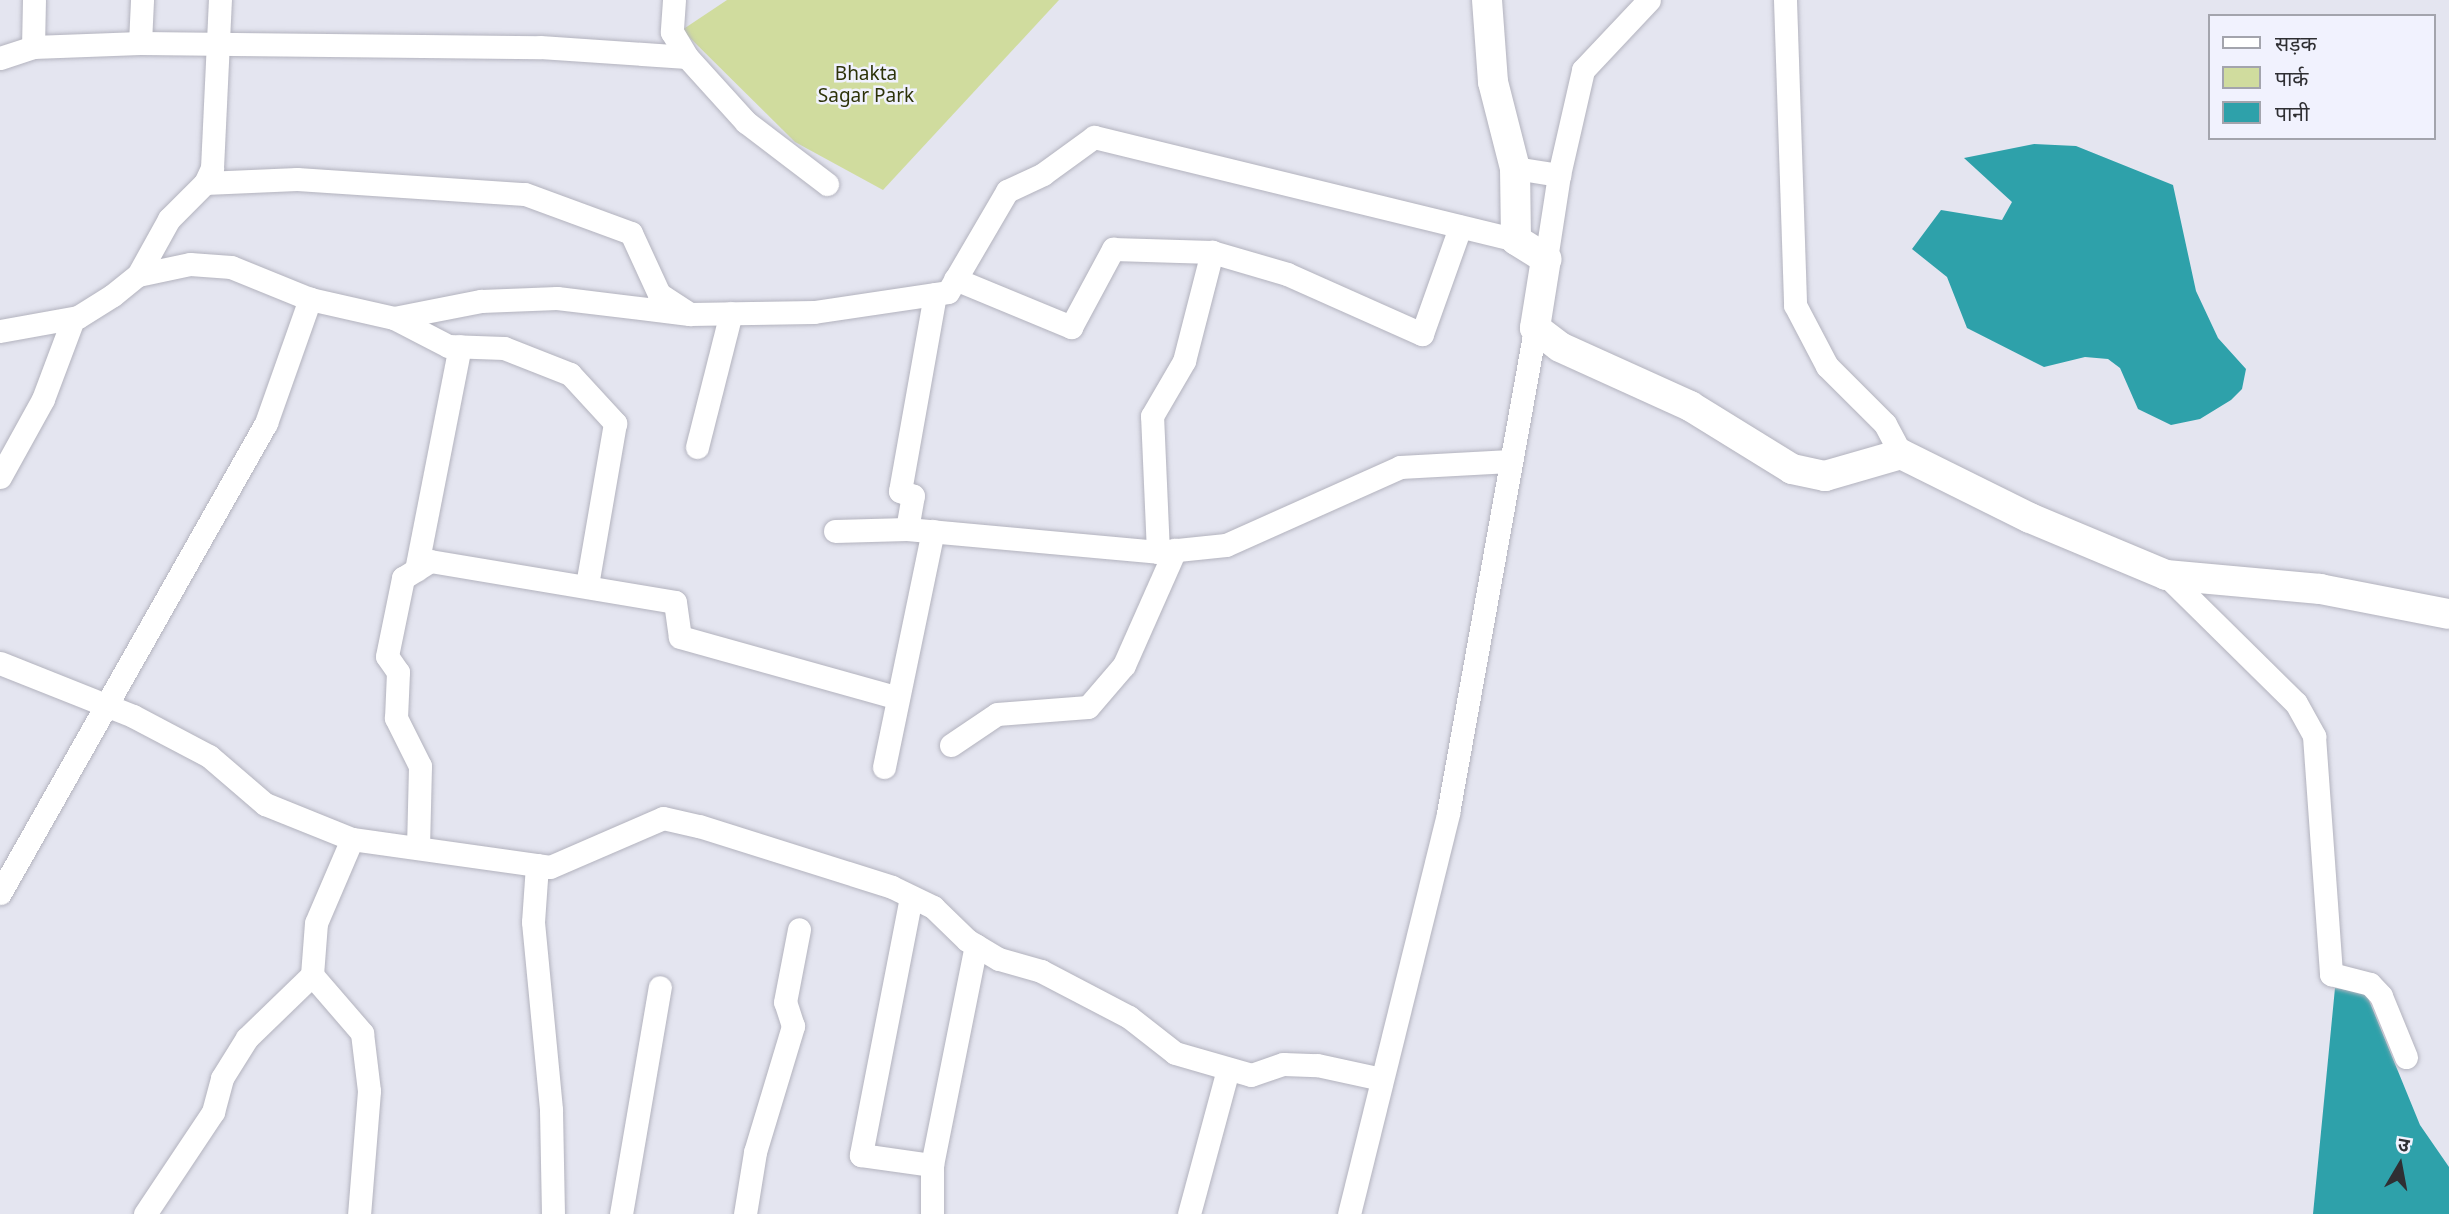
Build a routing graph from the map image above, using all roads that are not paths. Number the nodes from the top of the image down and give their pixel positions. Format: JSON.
{"nodes":[{"id":1,"x":34,"y":0,"type":"edge"},
{"id":2,"x":142,"y":0,"type":"edge"},
{"id":3,"x":220,"y":0,"type":"edge"},
{"id":4,"x":674,"y":0,"type":"edge"},
{"id":5,"x":1487,"y":0,"type":"edge"},
{"id":6,"x":1649,"y":0,"type":"edge"},
{"id":7,"x":1785,"y":0,"type":"edge"},
{"id":8,"x":140,"y":43,"type":"junction"},
{"id":9,"x":33,"y":47,"type":"junction"},
{"id":10,"x":217,"y":47,"type":"junction"},
{"id":11,"x":687,"y":57,"type":"junction"},
{"id":12,"x":0,"y":58,"type":"edge"},
{"id":13,"x":1515,"y":168,"type":"junction"},
{"id":14,"x":1559,"y":175,"type":"junction"},
{"id":15,"x":205,"y":183,"type":"junction"},
{"id":16,"x":827,"y":184,"type":"dead end"},
{"id":17,"x":1460,"y":226,"type":"junction"},
{"id":18,"x":1516,"y":240,"type":"junction"},
{"id":19,"x":1212,"y":252,"type":"junction"},
{"id":20,"x":1546,"y":259,"type":"junction"},
{"id":21,"x":138,"y":275,"type":"junction"},
{"id":22,"x":955,"y":279,"type":"junction"},
{"id":23,"x":935,"y":294,"type":"junction"},
{"id":24,"x":310,"y":299,"type":"junction"},
{"id":25,"x":731,"y":313,"type":"junction"},
{"id":26,"x":690,"y":314,"type":"junction"},
{"id":27,"x":73,"y":318,"type":"junction"},
{"id":28,"x":394,"y":318,"type":"junction"},
{"id":29,"x":1535,"y":328,"type":"junction"},
{"id":30,"x":0,"y":331,"type":"edge"},
{"id":31,"x":460,"y":346,"type":"junction"},
{"id":32,"x":698,"y":447,"type":"dead end"},
{"id":33,"x":1901,"y":454,"type":"junction"},
{"id":34,"x":1510,"y":461,"type":"junction"},
{"id":35,"x":0,"y":477,"type":"edge"},
{"id":36,"x":908,"y":529,"type":"junction"},
{"id":37,"x":835,"y":531,"type":"dead end"},
{"id":38,"x":933,"y":531,"type":"junction"},
{"id":39,"x":1167,"y":551,"type":"junction"},
{"id":40,"x":416,"y":570,"type":"junction"},
{"id":41,"x":2166,"y":575,"type":"junction"},
{"id":42,"x":587,"y":585,"type":"junction"},
{"id":43,"x":2449,"y":614,"type":"edge"},
{"id":44,"x":0,"y":663,"type":"edge"},
{"id":45,"x":898,"y":698,"type":"junction"},
{"id":46,"x":107,"y":705,"type":"junction"},
{"id":47,"x":951,"y":746,"type":"dead end"},
{"id":48,"x":884,"y":767,"type":"dead end"},
{"id":49,"x":352,"y":839,"type":"junction"},
{"id":50,"x":418,"y":848,"type":"junction"},
{"id":51,"x":537,"y":865,"type":"junction"},
{"id":52,"x":0,"y":893,"type":"edge"},
{"id":53,"x":911,"y":897,"type":"junction"},
{"id":54,"x":799,"y":929,"type":"dead end"},
{"id":55,"x":976,"y":945,"type":"junction"},
{"id":56,"x":312,"y":975,"type":"junction"},
{"id":57,"x":660,"y":987,"type":"dead end"},
{"id":58,"x":2406,"y":1057,"type":"dead end"},
{"id":59,"x":1228,"y":1069,"type":"junction"},
{"id":60,"x":1382,"y":1079,"type":"junction"},
{"id":61,"x":932,"y":1165,"type":"junction"},
{"id":62,"x":145,"y":1214,"type":"edge"},
{"id":63,"x":359,"y":1214,"type":"edge"},
{"id":64,"x":553,"y":1214,"type":"edge"},
{"id":65,"x":621,"y":1214,"type":"edge"},
{"id":66,"x":746,"y":1214,"type":"edge"},
{"id":67,"x":932,"y":1214,"type":"edge"},
{"id":68,"x":1189,"y":1214,"type":"edge"},
{"id":69,"x":1349,"y":1214,"type":"edge"}],
"edges":[{"from":1,"to":9,"type":"street"},
{"from":2,"to":8,"type":"street"},
{"from":3,"to":10,"type":"street"},
{"from":4,"to":11,"type":"street"},
{"from":5,"to":13,"type":"street"},
{"from":6,"to":14,"type":"street"},
{"from":7,"to":33,"type":"street"},
{"from":8,"to":9,"type":"street"},
{"from":8,"to":10,"type":"street"},
{"from":9,"to":12,"type":"street"},
{"from":10,"to":11,"type":"street"},
{"from":10,"to":15,"type":"street"},
{"from":11,"to":16,"type":"street"},
{"from":13,"to":14,"type":"street"},
{"from":13,"to":18,"type":"street"},
{"from":14,"to":20,"type":"street"},
{"from":15,"to":21,"type":"street"},
{"from":15,"to":26,"type":"street"},
{"from":17,"to":18,"type":"street"},
{"from":17,"to":19,"type":"street"},
{"from":17,"to":22,"type":"street"},
{"from":18,"to":20,"type":"street"},
{"from":19,"to":22,"type":"street"},
{"from":19,"to":39,"type":"street"},
{"from":20,"to":29,"type":"street"},
{"from":21,"to":24,"type":"street"},
{"from":21,"to":27,"type":"street"},
{"from":22,"to":23,"type":"street"},
{"from":23,"to":25,"type":"street"},
{"from":23,"to":36,"type":"street"},
{"from":24,"to":28,"type":"street"},
{"from":24,"to":46,"type":"street"},
{"from":25,"to":26,"type":"street"},
{"from":25,"to":32,"type":"street"},
{"from":26,"to":28,"type":"street"},
{"from":27,"to":30,"type":"street"},
{"from":27,"to":35,"type":"street"},
{"from":28,"to":31,"type":"street"},
{"from":29,"to":33,"type":"street"},
{"from":29,"to":34,"type":"street"},
{"from":31,"to":40,"type":"street"},
{"from":31,"to":42,"type":"street"},
{"from":33,"to":41,"type":"street"},
{"from":34,"to":39,"type":"street"},
{"from":34,"to":60,"type":"street"},
{"from":36,"to":37,"type":"street"},
{"from":36,"to":38,"type":"street"},
{"from":38,"to":39,"type":"street"},
{"from":38,"to":45,"type":"street"},
{"from":39,"to":47,"type":"street"},
{"from":40,"to":42,"type":"street"},
{"from":40,"to":50,"type":"street"},
{"from":41,"to":43,"type":"street"},
{"from":41,"to":58,"type":"street"},
{"from":42,"to":45,"type":"street"},
{"from":44,"to":46,"type":"street"},
{"from":45,"to":48,"type":"street"},
{"from":46,"to":49,"type":"street"},
{"from":46,"to":52,"type":"street"},
{"from":49,"to":50,"type":"street"},
{"from":49,"to":56,"type":"street"},
{"from":50,"to":51,"type":"street"},
{"from":51,"to":53,"type":"street"},
{"from":51,"to":64,"type":"street"},
{"from":53,"to":55,"type":"street"},
{"from":53,"to":61,"type":"street"},
{"from":54,"to":66,"type":"street"},
{"from":55,"to":59,"type":"street"},
{"from":55,"to":61,"type":"street"},
{"from":56,"to":62,"type":"street"},
{"from":56,"to":63,"type":"street"},
{"from":57,"to":65,"type":"street"},
{"from":59,"to":60,"type":"street"},
{"from":59,"to":68,"type":"street"},
{"from":60,"to":69,"type":"street"},
{"from":61,"to":67,"type":"street"}]}
